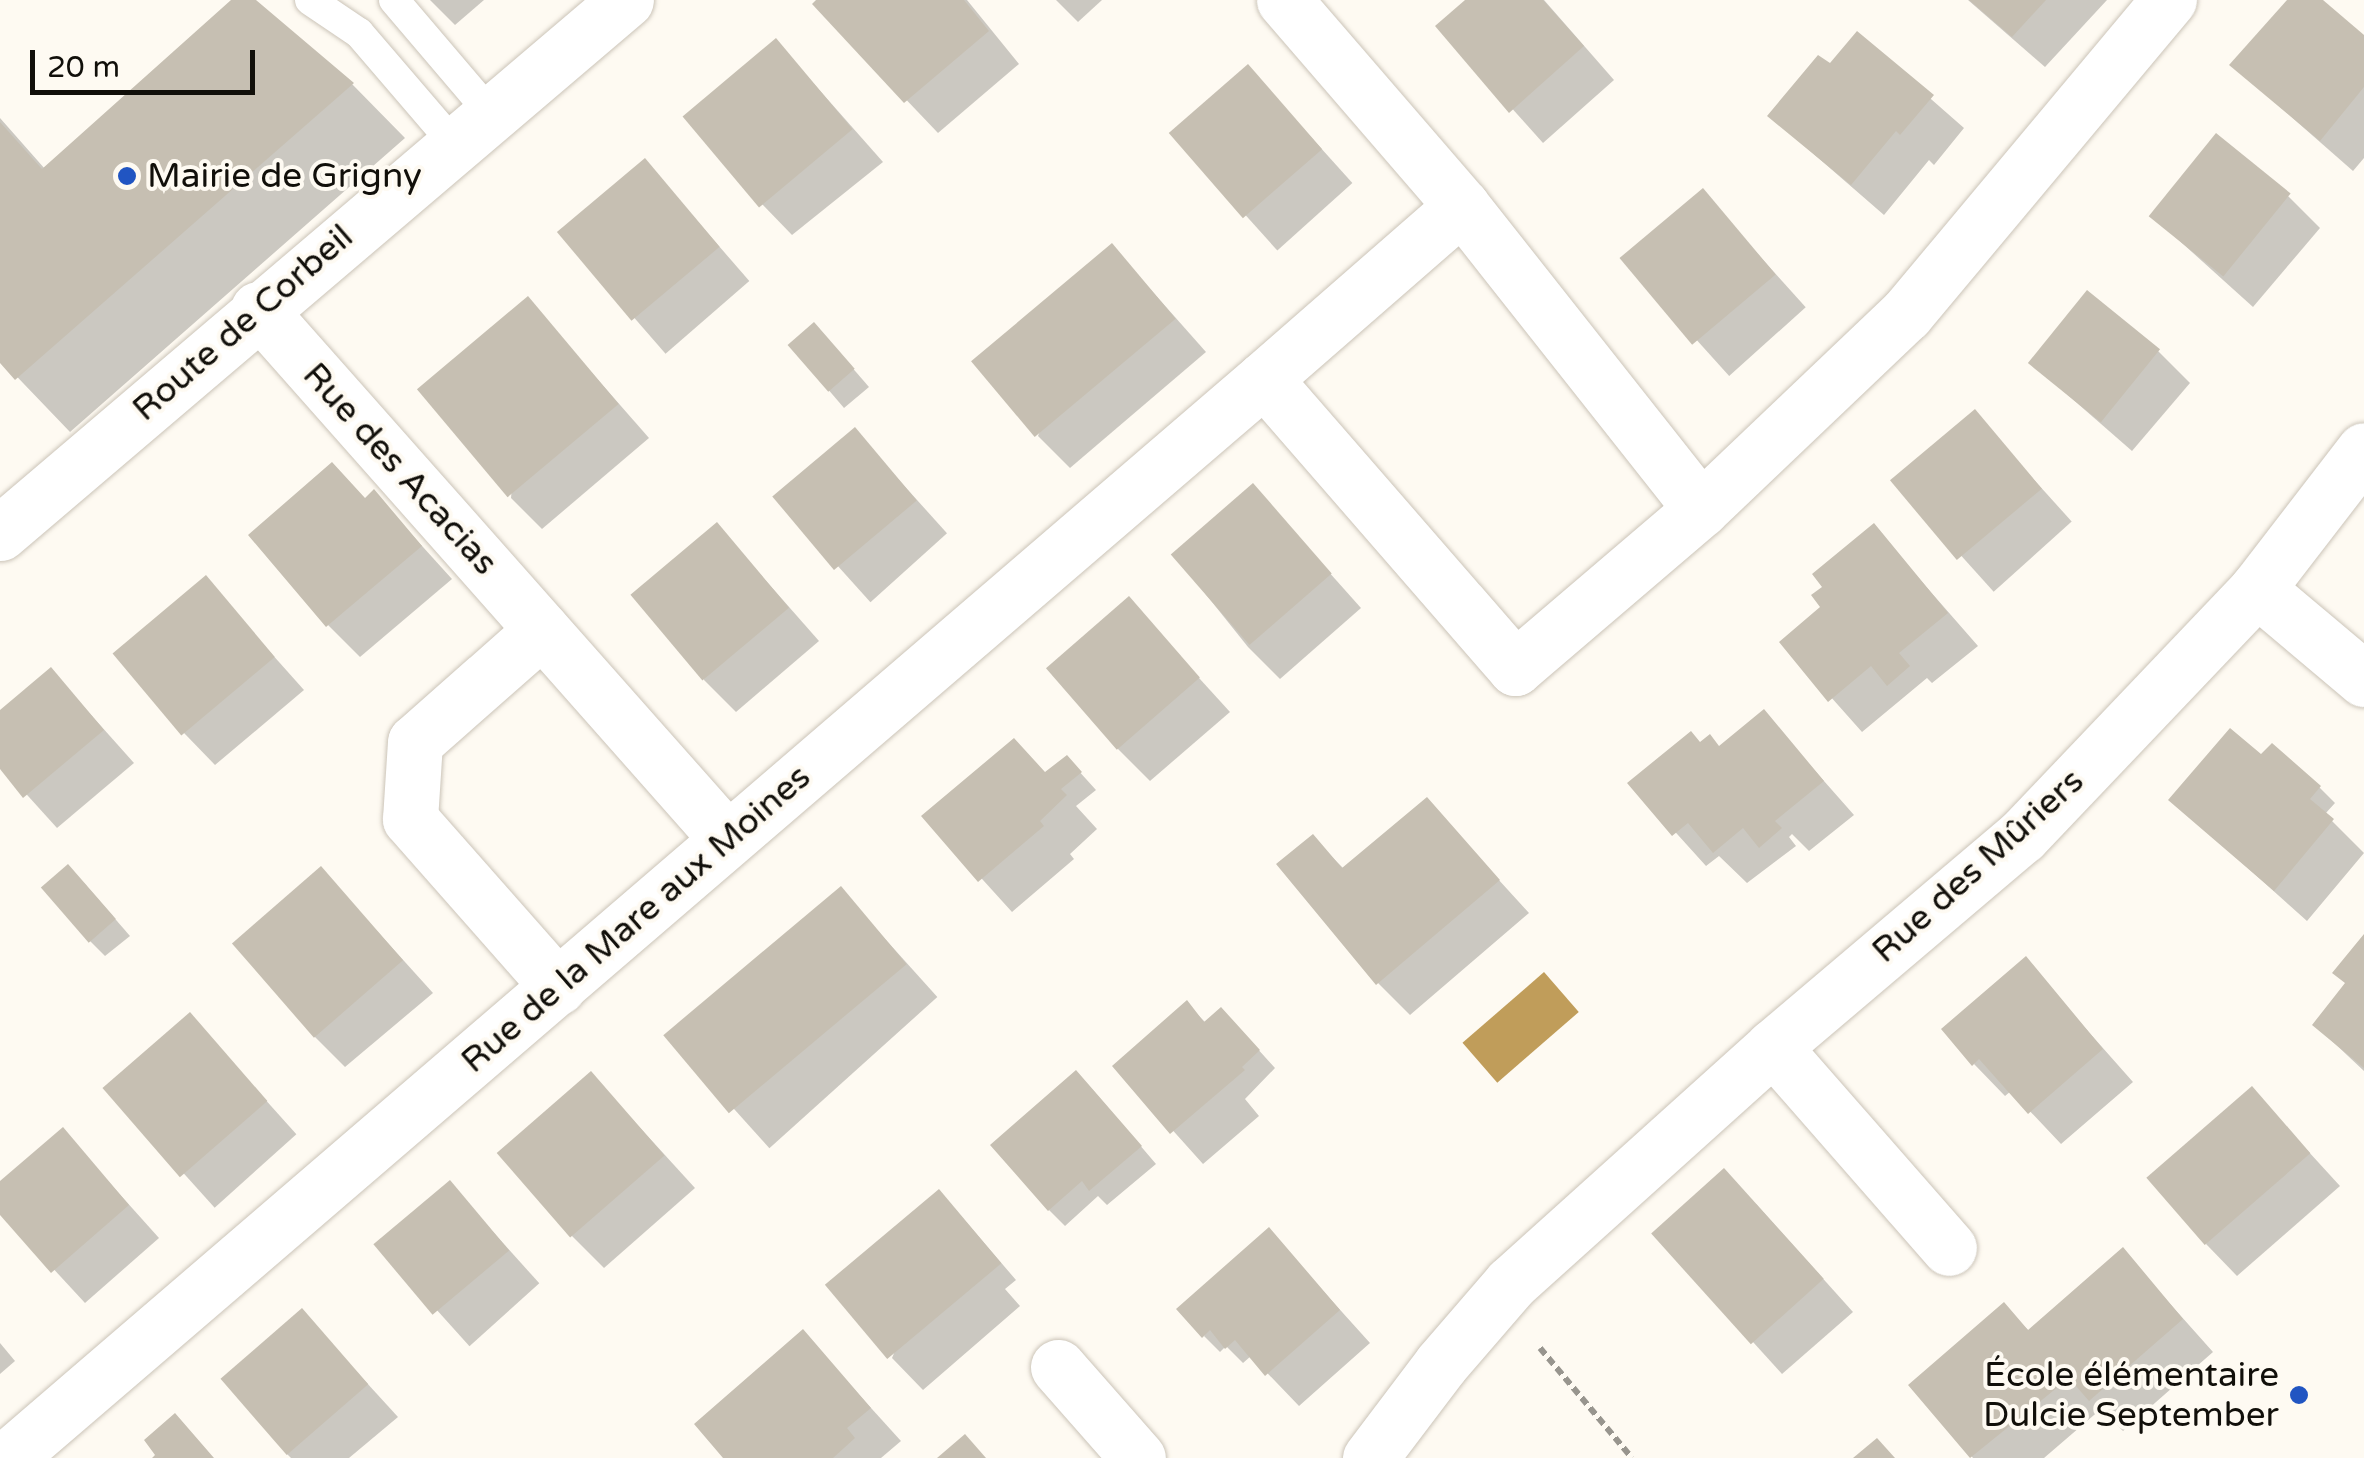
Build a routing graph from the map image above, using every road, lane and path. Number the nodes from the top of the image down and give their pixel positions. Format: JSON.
{"nodes":[{"id":1,"x":310,"y":0,"type":"edge"},
{"id":2,"x":394,"y":0,"type":"edge"},
{"id":3,"x":626,"y":0,"type":"edge"},
{"id":4,"x":2170,"y":0,"type":"edge"},
{"id":5,"x":1289,"y":2,"type":"edge"},
{"id":6,"x":473,"y":129,"type":"junction"},
{"id":7,"x":1462,"y":206,"type":"junction"},
{"id":8,"x":258,"y":309,"type":"junction"},
{"id":9,"x":1264,"y":379,"type":"junction"},
{"id":10,"x":2364,"y":450,"type":"edge"},
{"id":11,"x":1701,"y":509,"type":"junction"},
{"id":12,"x":0,"y":533,"type":"edge"},
{"id":13,"x":2257,"y":588,"type":"junction"},
{"id":14,"x":542,"y":630,"type":"junction"},
{"id":15,"x":2364,"y":679,"type":"edge"},
{"id":16,"x":727,"y":839,"type":"junction"},
{"id":17,"x":558,"y":987,"type":"junction"},
{"id":18,"x":1773,"y":1047,"type":"junction"},
{"id":19,"x":1949,"y":1248,"type":"dead end"},
{"id":20,"x":1498,"y":1298,"type":"junction"},
{"id":21,"x":1058,"y":1367,"type":"dead end"},
{"id":22,"x":8,"y":1458,"type":"edge"},
{"id":23,"x":1138,"y":1458,"type":"edge"},
{"id":24,"x":1370,"y":1458,"type":"edge"},
{"id":25,"x":1632,"y":1458,"type":"edge"}],
"edges":[{"from":1,"to":6,"type":"lane"},
{"from":2,"to":6,"type":"lane"},
{"from":3,"to":6,"type":"street","name":"Route de Corbeil"},
{"from":4,"to":11,"type":"street"},
{"from":5,"to":7,"type":"street"},
{"from":6,"to":8,"type":"street","name":"Route de Corbeil"},
{"from":7,"to":9,"type":"street","name":"Rue de la Mare aux Moines"},
{"from":7,"to":11,"type":"street"},
{"from":8,"to":12,"type":"street","name":"Route de Corbeil"},
{"from":8,"to":14,"type":"street","name":"Rue des Acacias"},
{"from":9,"to":11,"type":"street"},
{"from":9,"to":16,"type":"street","name":"Rue de la Mare aux Moines"},
{"from":10,"to":13,"type":"street","name":"Rue des Mûriers"},
{"from":13,"to":15,"type":"street"},
{"from":13,"to":18,"type":"street","name":"Rue des Mûriers"},
{"from":14,"to":16,"type":"street","name":"Rue des Acacias"},
{"from":14,"to":17,"type":"street"},
{"from":16,"to":17,"type":"street","name":"Rue de la Mare aux Moines"},
{"from":17,"to":22,"type":"street","name":"Rue de la Mare aux Moines"},
{"from":18,"to":19,"type":"street"},
{"from":18,"to":20,"type":"street","name":"Rue des Mûriers"},
{"from":20,"to":24,"type":"street","name":"Rue des Mûriers"},
{"from":20,"to":25,"type":"path"},
{"from":21,"to":23,"type":"street"}]}
